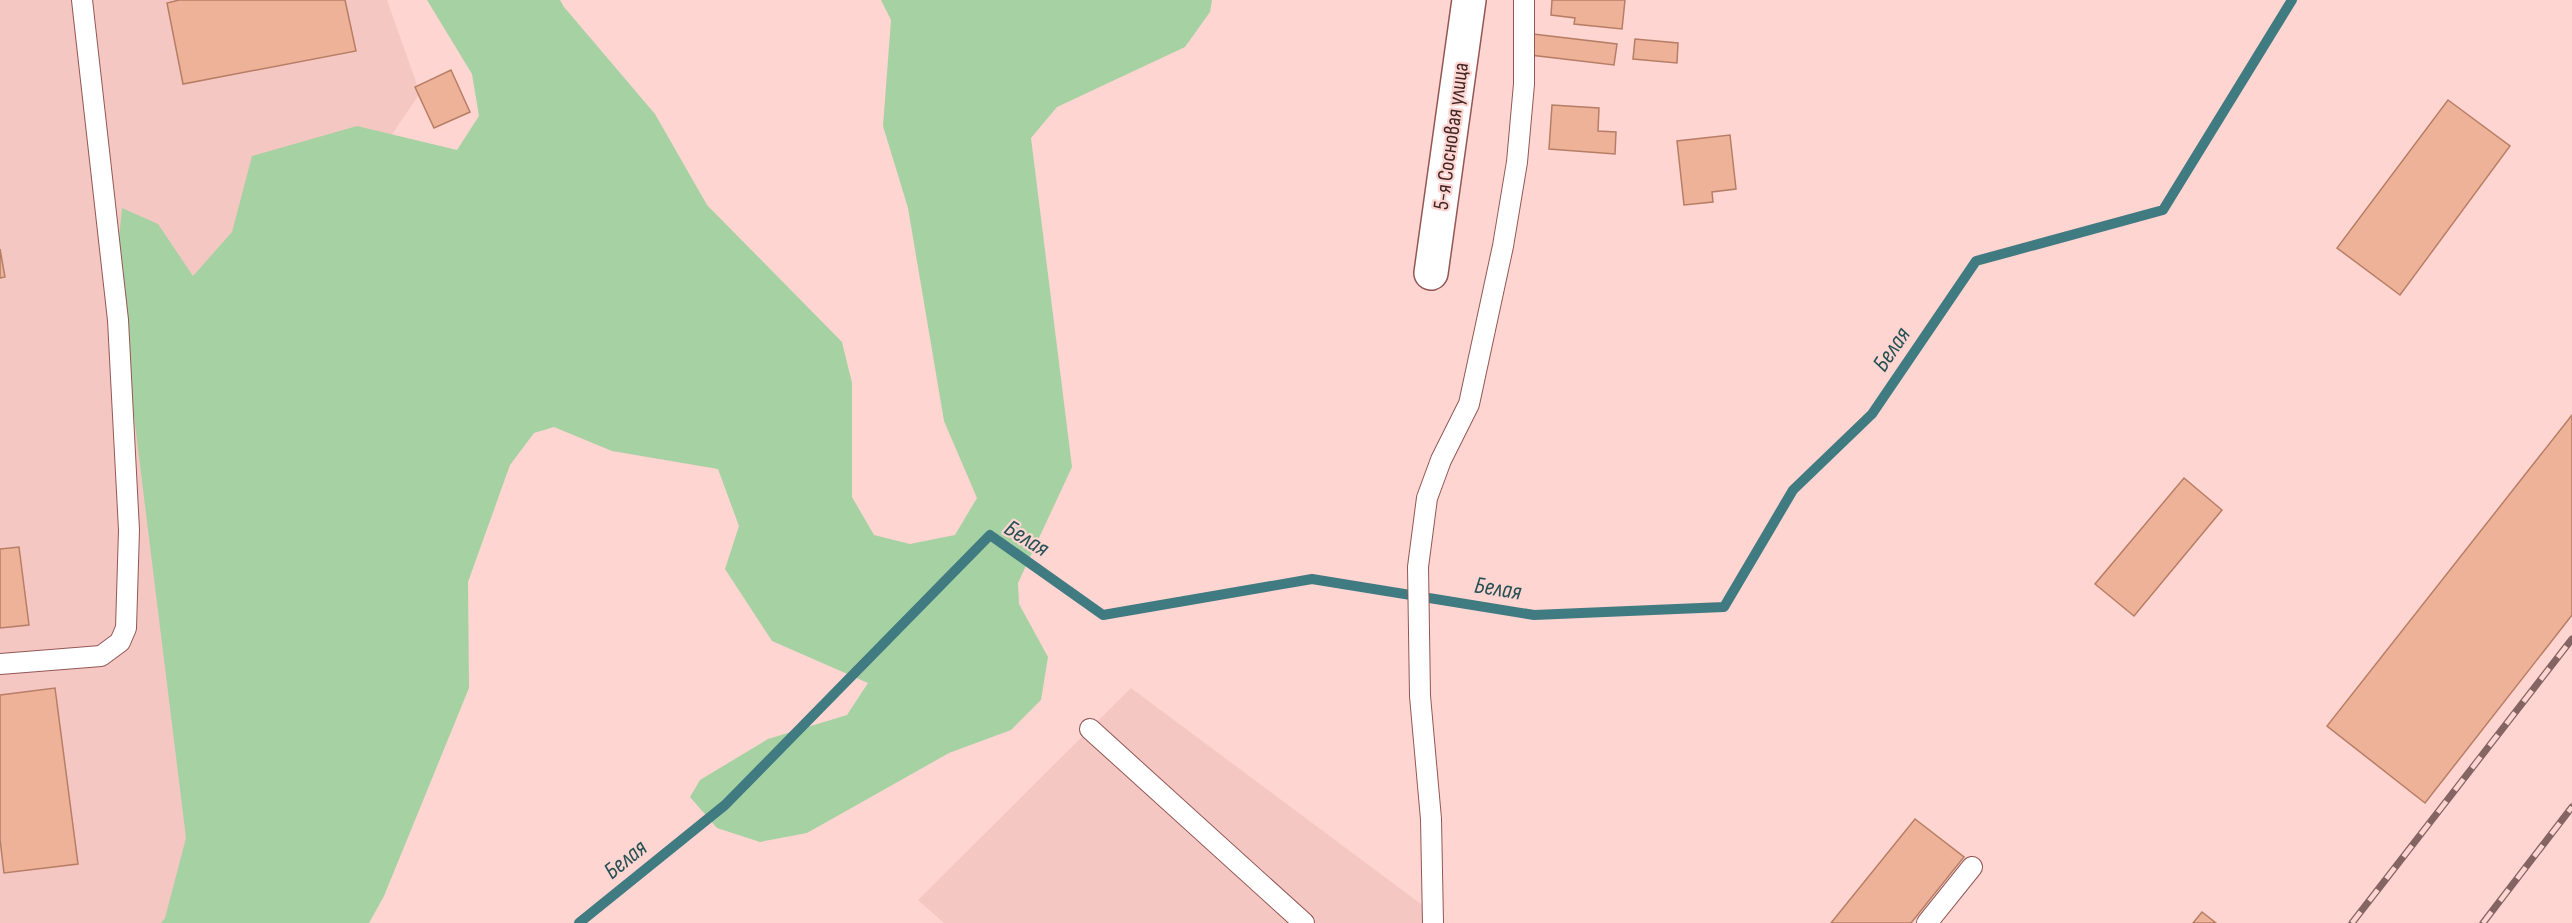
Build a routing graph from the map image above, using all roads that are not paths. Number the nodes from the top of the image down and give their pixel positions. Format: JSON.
{"nodes":[{"id":1,"x":82,"y":0,"type":"edge"},
{"id":2,"x":1469,"y":0,"type":"edge"},
{"id":3,"x":1524,"y":0,"type":"edge"},
{"id":4,"x":1431,"y":273,"type":"dead end"},
{"id":5,"x":0,"y":664,"type":"edge"},
{"id":6,"x":1090,"y":729,"type":"dead end"},
{"id":7,"x":1972,"y":867,"type":"dead end"},
{"id":8,"x":1304,"y":923,"type":"edge"},
{"id":9,"x":1433,"y":923,"type":"edge"},
{"id":10,"x":1927,"y":923,"type":"edge"}],
"edges":[{"from":1,"to":5,"type":"lane"},
{"from":2,"to":4,"type":"street","name":"5-я Сосновая улица"},
{"from":3,"to":9,"type":"lane"},
{"from":6,"to":8,"type":"lane"},
{"from":7,"to":10,"type":"lane"}]}
